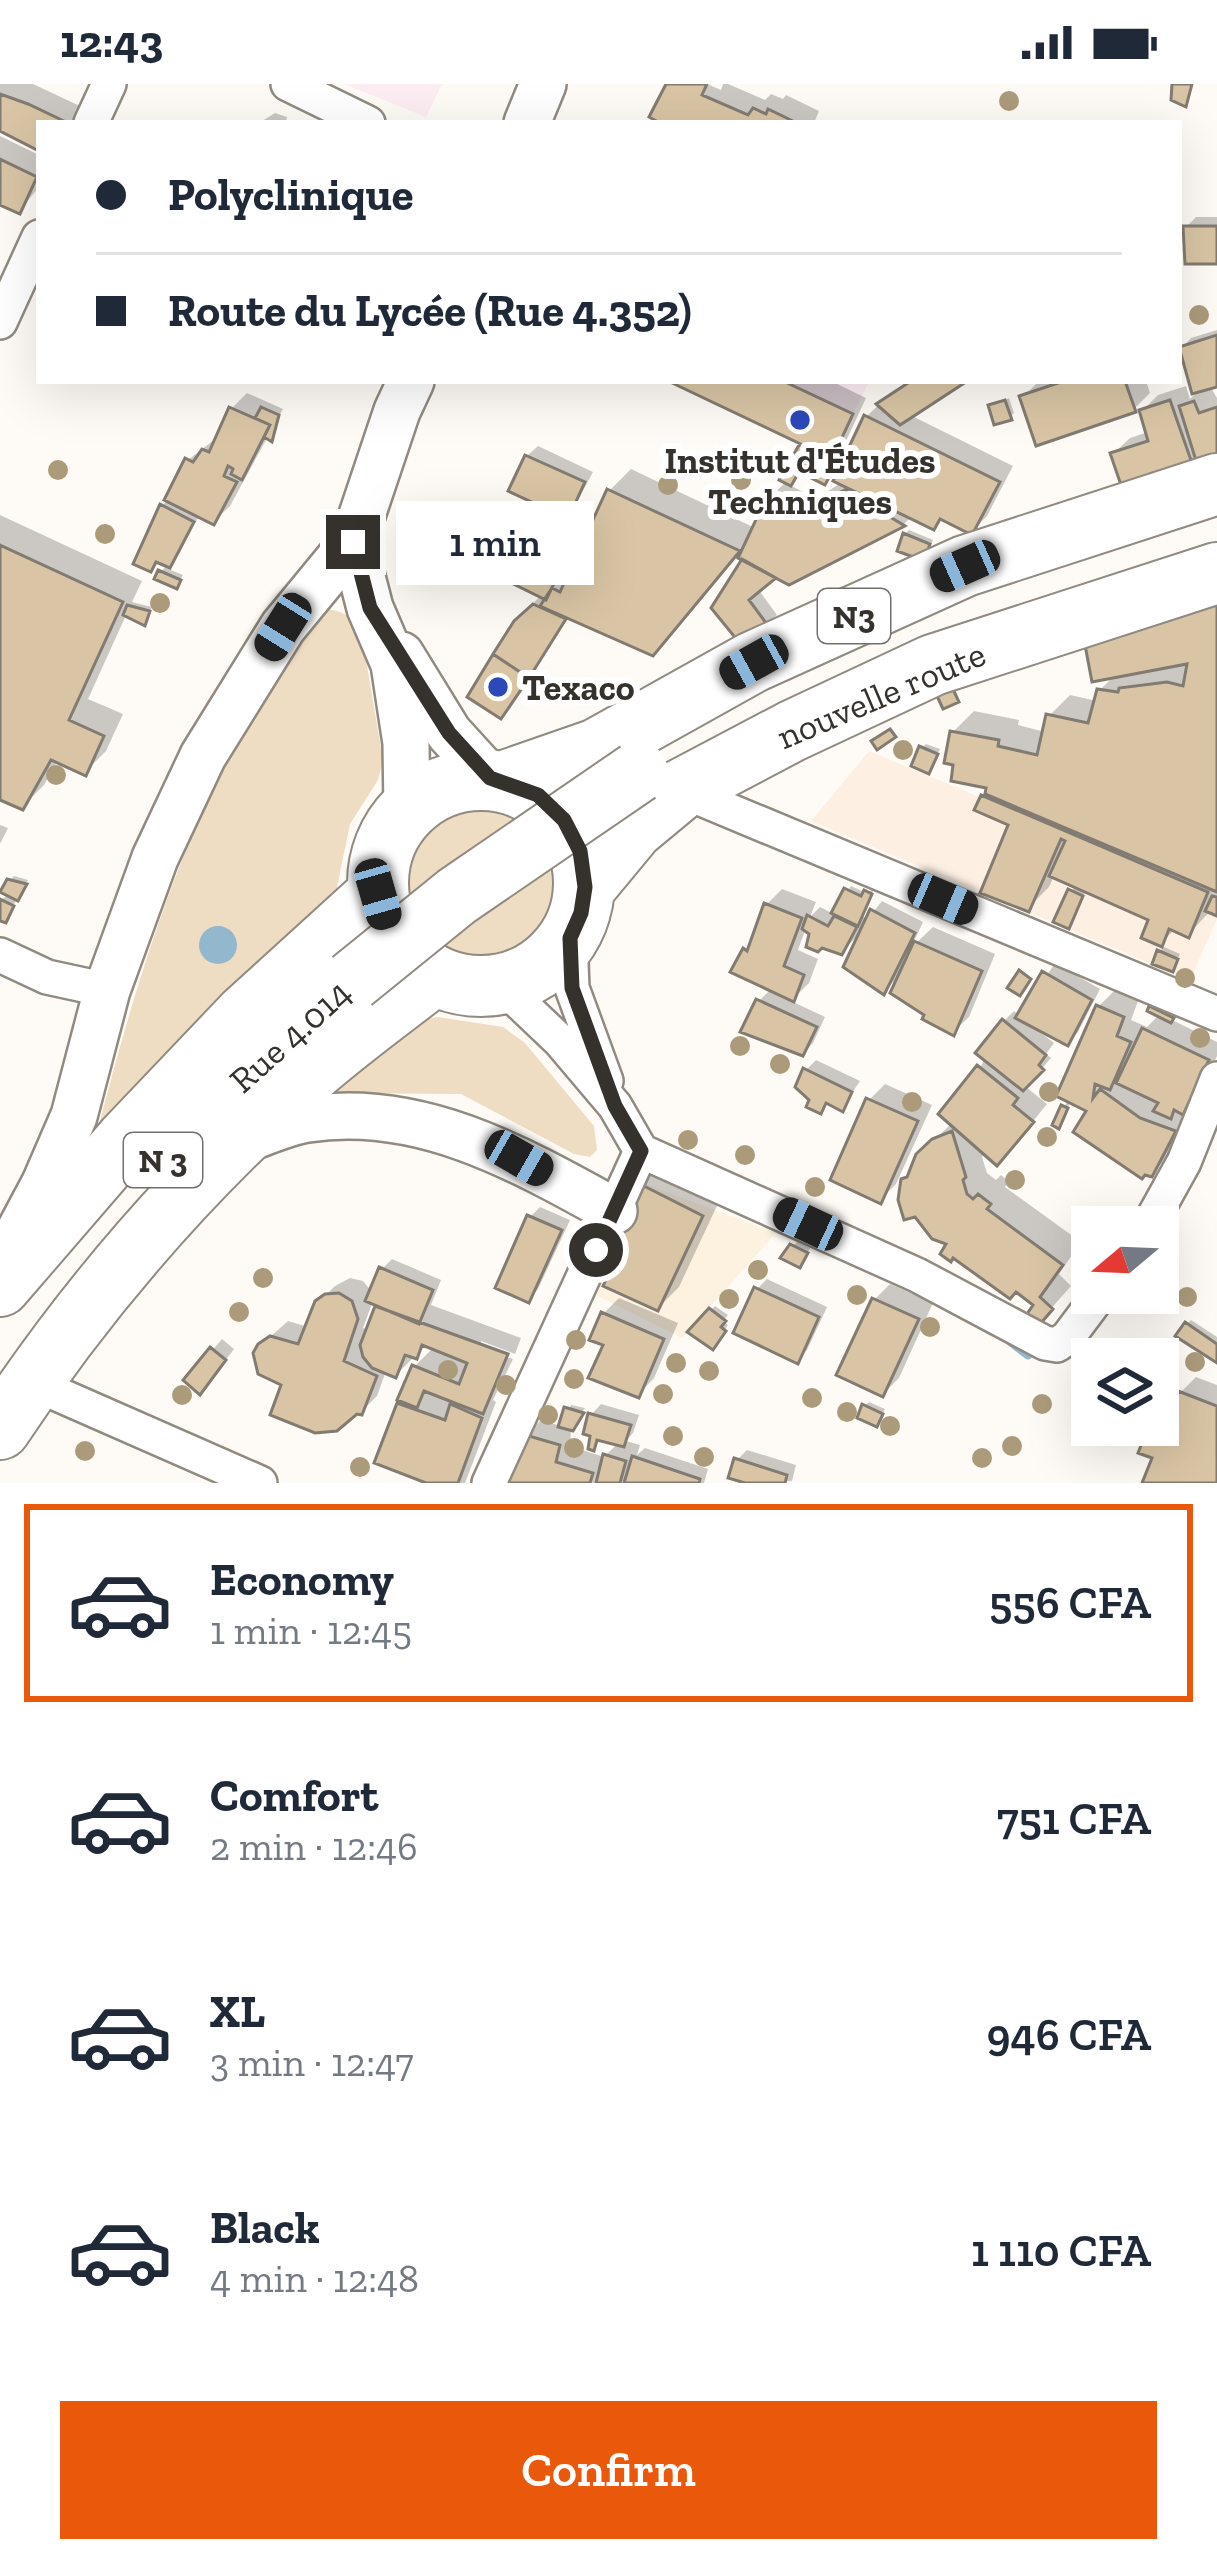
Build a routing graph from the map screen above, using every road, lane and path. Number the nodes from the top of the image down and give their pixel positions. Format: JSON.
{"nodes":[{"id":1,"x":109,"y":84,"type":"edge"},
{"id":2,"x":288,"y":84,"type":"edge"},
{"id":3,"x":543,"y":84,"type":"edge"},
{"id":4,"x":92,"y":120,"type":"edge"},
{"id":5,"x":362,"y":120,"type":"edge"},
{"id":6,"x":528,"y":120,"type":"edge"},
{"id":7,"x":36,"y":244,"type":"edge"},
{"id":8,"x":0,"y":322,"type":"edge"},
{"id":9,"x":410,"y":384,"type":"edge"},
{"id":10,"x":1217,"y":484,"type":"edge"},
{"id":11,"x":1217,"y":526,"type":"edge"},
{"id":12,"x":353,"y":542,"type":"junction"},
{"id":13,"x":1217,"y":573,"type":"edge"},
{"id":14,"x":370,"y":608,"type":"junction"},
{"id":15,"x":498,"y":780,"type":"junction"},
{"id":16,"x":659,"y":781,"type":"junction"},
{"id":17,"x":407,"y":809,"type":"junction"},
{"id":18,"x":378,"y":894,"type":"junction"},
{"id":19,"x":578,"y":912,"type":"junction"},
{"id":20,"x":0,"y":955,"type":"edge"},
{"id":21,"x":433,"y":976,"type":"junction"},
{"id":22,"x":501,"y":985,"type":"junction"},
{"id":23,"x":106,"y":990,"type":"junction"},
{"id":24,"x":1217,"y":1014,"type":"edge"},
{"id":25,"x":1217,"y":1079,"type":"edge"},
{"id":26,"x":615,"y":1106,"type":"junction"},
{"id":27,"x":238,"y":1142,"type":"junction"},
{"id":28,"x":641,"y":1151,"type":"junction"},
{"id":29,"x":1160,"y":1206,"type":"edge"},
{"id":30,"x":614,"y":1211,"type":"junction"},
{"id":31,"x":0,"y":1266,"type":"edge"},
{"id":32,"x":0,"y":1286,"type":"edge"},
{"id":33,"x":1085,"y":1314,"type":"edge"},
{"id":34,"x":10,"y":1391,"type":"edge"},
{"id":35,"x":260,"y":1483,"type":"edge"},
{"id":36,"x":489,"y":1483,"type":"edge"}],
"edges":[{"from":1,"to":4,"type":"street"},
{"from":2,"to":5,"type":"street"},
{"from":3,"to":6,"type":"main road"},
{"from":7,"to":8,"type":"street"},
{"from":9,"to":12,"type":"main road"},
{"from":10,"to":15,"type":"highway","number":"N3"},
{"from":11,"to":16,"type":"highway","name":"nouvelle route","number":"N3"},
{"from":12,"to":14,"type":"main road"},
{"from":12,"to":23,"type":"main road"},
{"from":13,"to":16,"type":"highway","name":"nouvelle route","number":"N3"},
{"from":14,"to":15,"type":"main road"},
{"from":14,"to":17,"type":"main road"},
{"from":15,"to":17,"type":"highway"},
{"from":15,"to":19,"type":"highway"},
{"from":16,"to":19,"type":"highway","name":"nouvelle route","number":"N3"},
{"from":16,"to":24,"type":"street"},
{"from":16,"to":34,"type":"highway","name":"Rue 4.014","number":"N 3","bridge":true},
{"from":17,"to":18,"type":"highway"},
{"from":18,"to":21,"type":"highway"},
{"from":18,"to":32,"type":"highway"},
{"from":19,"to":22,"type":"highway"},
{"from":19,"to":26,"type":"street"},
{"from":20,"to":23,"type":"street"},
{"from":21,"to":22,"type":"highway"},
{"from":21,"to":27,"type":"highway"},
{"from":22,"to":26,"type":"street"},
{"from":23,"to":31,"type":"main road"},
{"from":25,"to":29,"type":"street"},
{"from":26,"to":28,"type":"street"},
{"from":27,"to":30,"type":"main road"},
{"from":27,"to":34,"type":"highway"},
{"from":28,"to":30,"type":"street"},
{"from":28,"to":33,"type":"street"},
{"from":30,"to":36,"type":"street"},
{"from":34,"to":35,"type":"street"}]}
